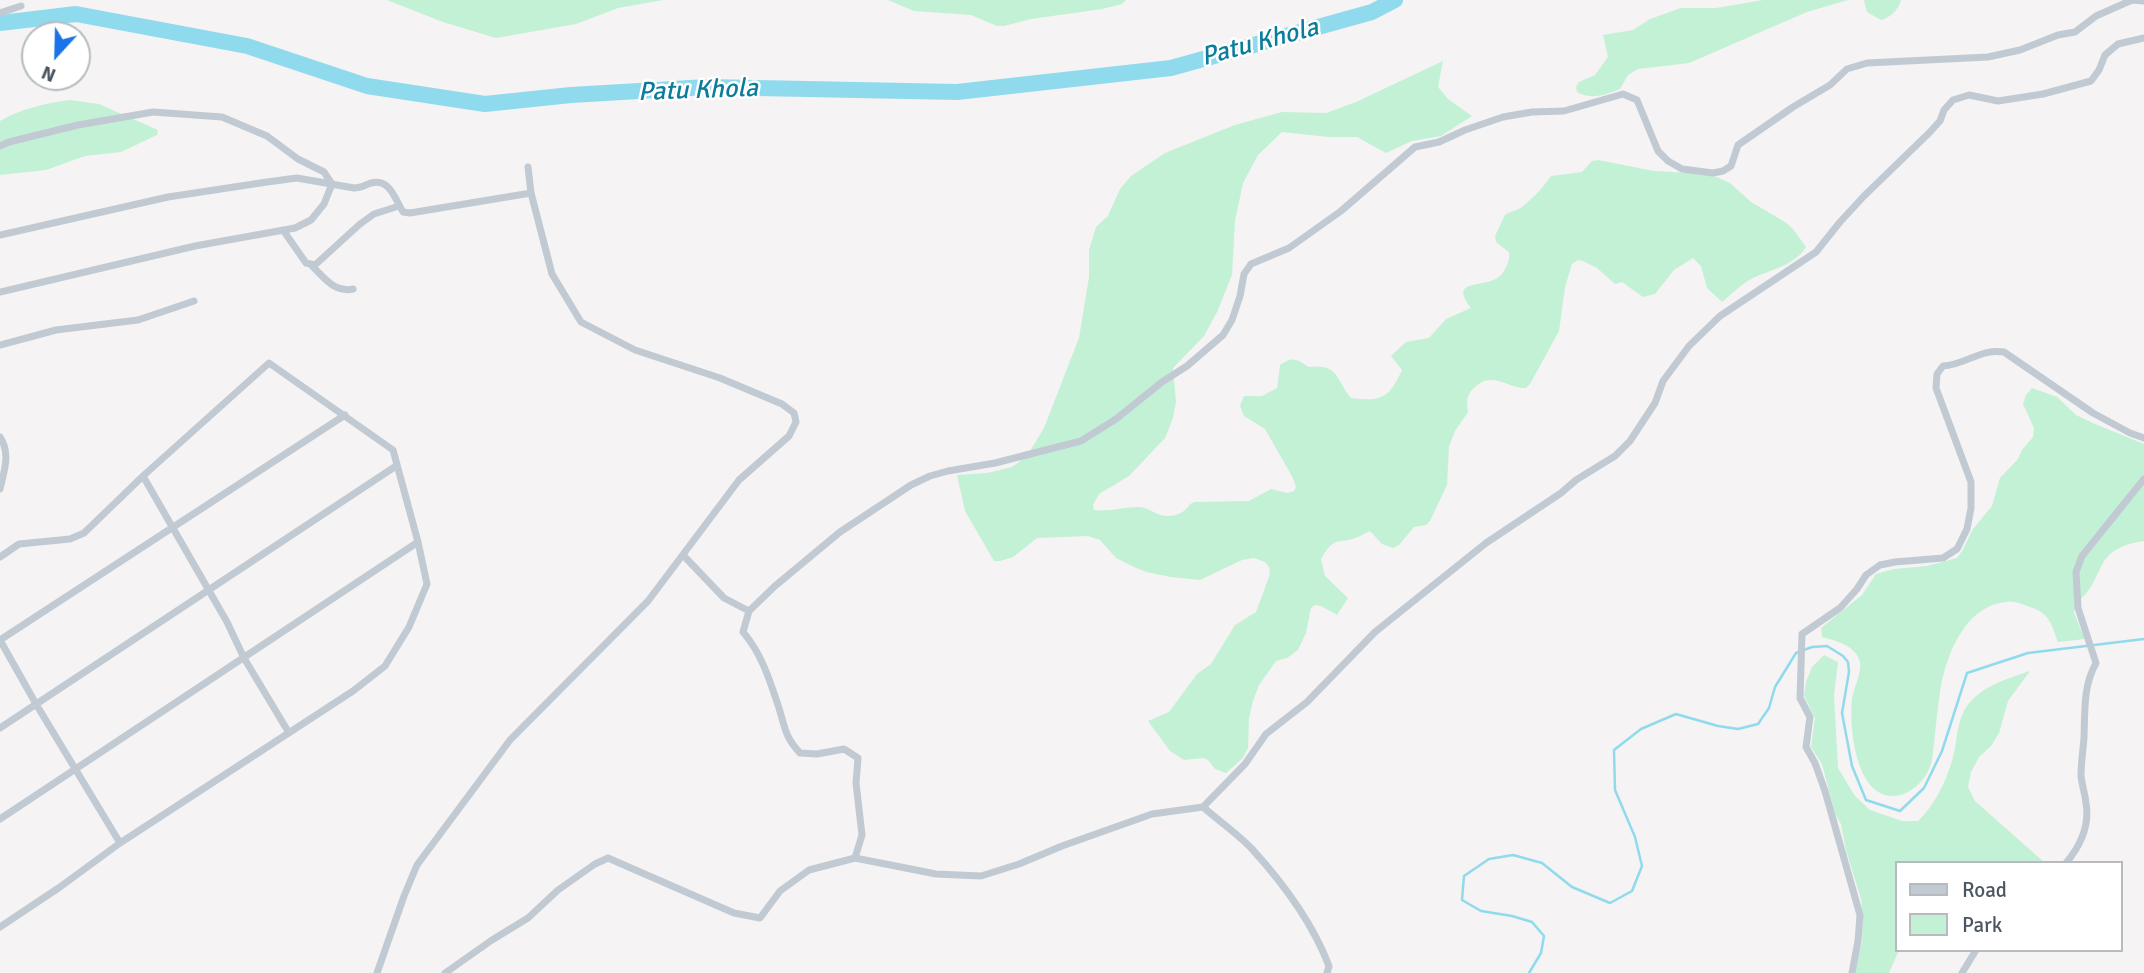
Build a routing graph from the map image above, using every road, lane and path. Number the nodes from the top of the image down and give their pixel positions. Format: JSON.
{"nodes":[{"id":1,"x":2144,"y":1,"type":"edge"},
{"id":2,"x":21,"y":6,"type":"dead end"},
{"id":3,"x":0,"y":13,"type":"edge"},
{"id":4,"x":2144,"y":38,"type":"edge"},
{"id":5,"x":0,"y":146,"type":"edge"},
{"id":6,"x":528,"y":167,"type":"dead end"},
{"id":7,"x":332,"y":184,"type":"junction"},
{"id":8,"x":531,"y":193,"type":"junction"},
{"id":9,"x":400,"y":206,"type":"junction"},
{"id":10,"x":283,"y":230,"type":"junction"},
{"id":11,"x":0,"y":235,"type":"edge"},
{"id":12,"x":311,"y":265,"type":"junction"},
{"id":13,"x":353,"y":289,"type":"dead end"},
{"id":14,"x":0,"y":292,"type":"edge"},
{"id":15,"x":194,"y":301,"type":"dead end"},
{"id":16,"x":0,"y":345,"type":"edge"},
{"id":17,"x":345,"y":415,"type":"junction"},
{"id":18,"x":0,"y":438,"type":"edge"},
{"id":19,"x":2144,"y":438,"type":"edge"},
{"id":20,"x":396,"y":466,"type":"junction"},
{"id":21,"x":144,"y":476,"type":"junction"},
{"id":22,"x":2144,"y":479,"type":"edge"},
{"id":23,"x":0,"y":489,"type":"edge"},
{"id":24,"x":172,"y":529,"type":"junction"},
{"id":25,"x":418,"y":542,"type":"junction"},
{"id":26,"x":683,"y":555,"type":"junction"},
{"id":27,"x":0,"y":556,"type":"edge"},
{"id":28,"x":207,"y":591,"type":"junction"},
{"id":29,"x":749,"y":611,"type":"junction"},
{"id":30,"x":0,"y":640,"type":"edge"},
{"id":31,"x":244,"y":658,"type":"junction"},
{"id":32,"x":36,"y":704,"type":"junction"},
{"id":33,"x":0,"y":728,"type":"edge"},
{"id":34,"x":289,"y":733,"type":"junction"},
{"id":35,"x":74,"y":768,"type":"junction"},
{"id":36,"x":1203,"y":807,"type":"junction"},
{"id":37,"x":0,"y":819,"type":"edge"},
{"id":38,"x":120,"y":843,"type":"junction"},
{"id":39,"x":855,"y":858,"type":"junction"},
{"id":40,"x":2068,"y":861,"type":"edge"},
{"id":41,"x":0,"y":927,"type":"edge"},
{"id":42,"x":1975,"y":952,"type":"edge"},
{"id":43,"x":377,"y":973,"type":"edge"},
{"id":44,"x":445,"y":973,"type":"edge"},
{"id":45,"x":1327,"y":973,"type":"edge"},
{"id":46,"x":1852,"y":973,"type":"edge"},
{"id":47,"x":1962,"y":973,"type":"edge"}],
"edges":[{"from":1,"to":29,"type":"street"},
{"from":2,"to":3,"type":"street"},
{"from":4,"to":36,"type":"street"},
{"from":5,"to":7,"type":"street"},
{"from":6,"to":8,"type":"street"},
{"from":7,"to":9,"type":"street"},
{"from":7,"to":10,"type":"street"},
{"from":7,"to":11,"type":"street"},
{"from":8,"to":9,"type":"street"},
{"from":8,"to":26,"type":"street"},
{"from":9,"to":12,"type":"street"},
{"from":10,"to":12,"type":"street"},
{"from":10,"to":14,"type":"street"},
{"from":12,"to":13,"type":"street"},
{"from":15,"to":16,"type":"street"},
{"from":17,"to":20,"type":"street"},
{"from":17,"to":21,"type":"street"},
{"from":17,"to":24,"type":"street"},
{"from":18,"to":23,"type":"street"},
{"from":19,"to":46,"type":"street"},
{"from":20,"to":25,"type":"street"},
{"from":20,"to":28,"type":"street"},
{"from":21,"to":24,"type":"street"},
{"from":21,"to":27,"type":"street"},
{"from":22,"to":40,"type":"street"},
{"from":24,"to":28,"type":"street"},
{"from":24,"to":30,"type":"street"},
{"from":25,"to":31,"type":"street"},
{"from":25,"to":34,"type":"street"},
{"from":26,"to":29,"type":"street"},
{"from":26,"to":43,"type":"street"},
{"from":28,"to":31,"type":"street"},
{"from":28,"to":32,"type":"street"},
{"from":29,"to":39,"type":"street"},
{"from":30,"to":32,"type":"street"},
{"from":31,"to":34,"type":"street"},
{"from":31,"to":35,"type":"street"},
{"from":32,"to":33,"type":"street"},
{"from":32,"to":35,"type":"street"},
{"from":34,"to":38,"type":"street"},
{"from":35,"to":37,"type":"street"},
{"from":35,"to":38,"type":"street"},
{"from":36,"to":39,"type":"street"},
{"from":36,"to":45,"type":"street"},
{"from":38,"to":41,"type":"street"},
{"from":39,"to":44,"type":"street"},
{"from":42,"to":47,"type":"street"}]}
